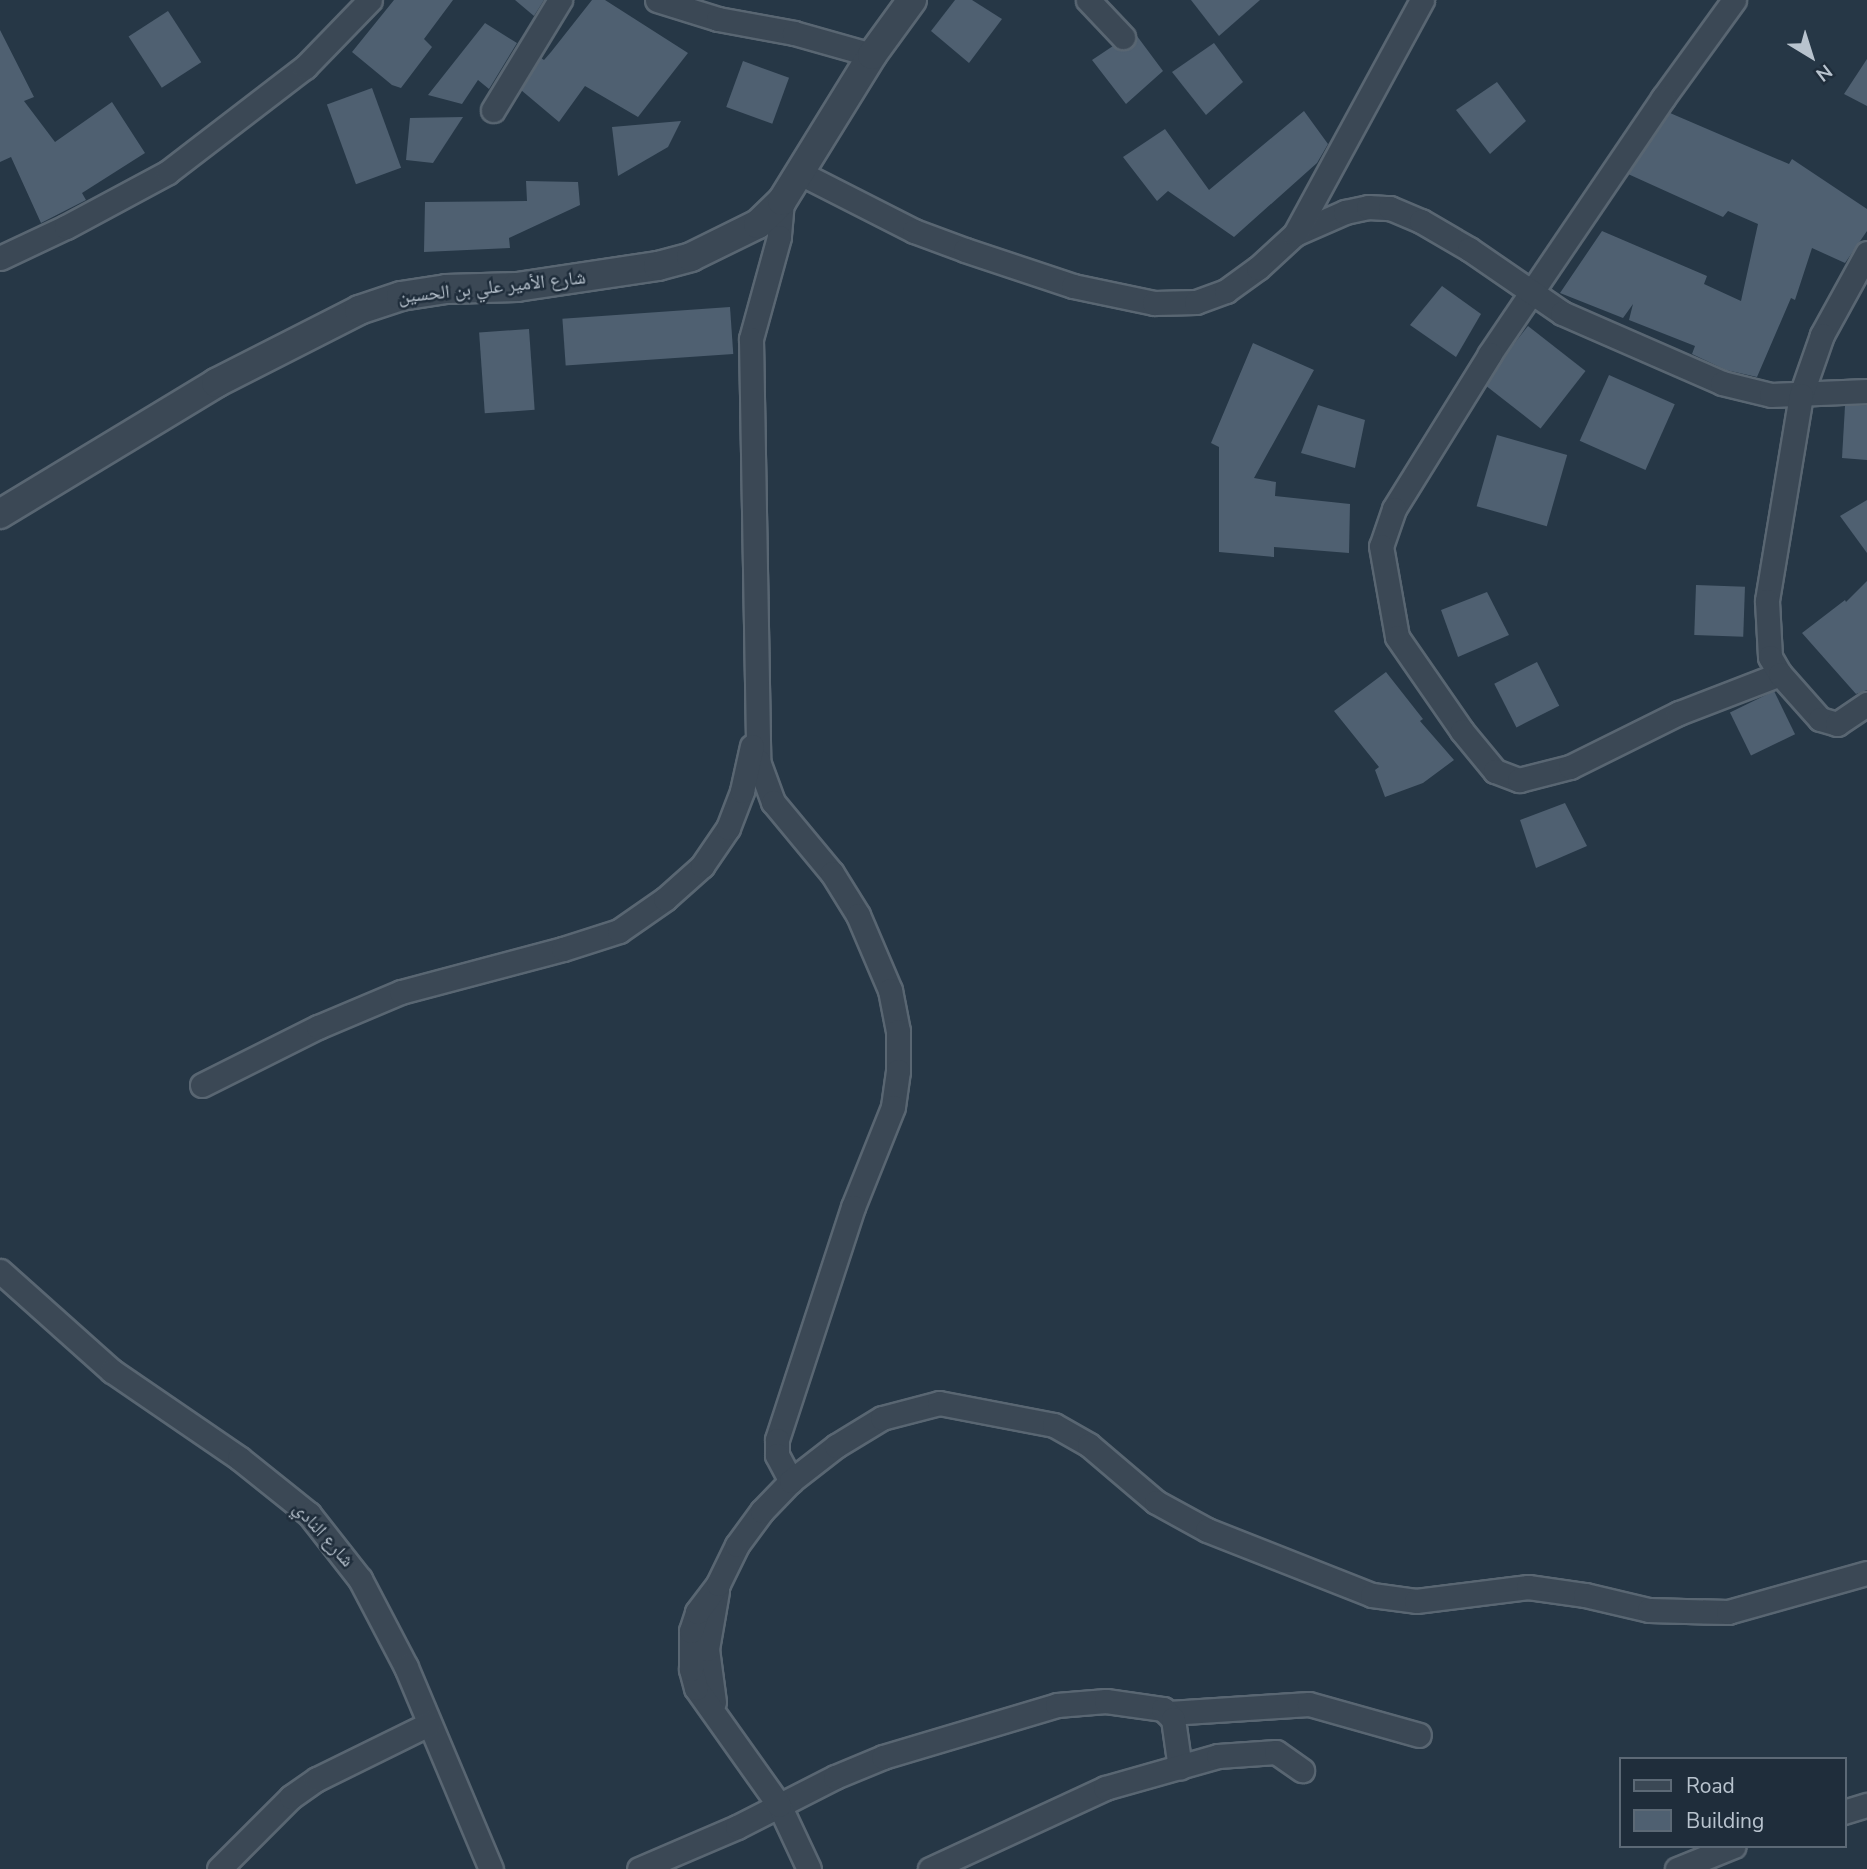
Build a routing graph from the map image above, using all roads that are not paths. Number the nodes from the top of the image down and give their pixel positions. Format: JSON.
{"nodes":[{"id":1,"x":370,"y":0,"type":"edge"},
{"id":2,"x":560,"y":0,"type":"edge"},
{"id":3,"x":657,"y":0,"type":"edge"},
{"id":4,"x":912,"y":0,"type":"edge"},
{"id":5,"x":1088,"y":0,"type":"edge"},
{"id":6,"x":1422,"y":0,"type":"edge"},
{"id":7,"x":1734,"y":0,"type":"edge"},
{"id":8,"x":1123,"y":37,"type":"dead end"},
{"id":9,"x":872,"y":55,"type":"junction"},
{"id":10,"x":493,"y":110,"type":"dead end"},
{"id":11,"x":800,"y":173,"type":"junction"},
{"id":12,"x":782,"y":201,"type":"junction"},
{"id":13,"x":1295,"y":234,"type":"junction"},
{"id":14,"x":1867,"y":253,"type":"edge"},
{"id":15,"x":0,"y":258,"type":"edge"},
{"id":16,"x":1530,"y":293,"type":"junction"},
{"id":17,"x":1867,"y":391,"type":"edge"},
{"id":18,"x":1801,"y":395,"type":"junction"},
{"id":19,"x":0,"y":514,"type":"edge"},
{"id":20,"x":1780,"y":674,"type":"junction"},
{"id":21,"x":1867,"y":704,"type":"edge"},
{"id":22,"x":757,"y":726,"type":"junction"},
{"id":23,"x":202,"y":1085,"type":"dead end"},
{"id":24,"x":0,"y":1271,"type":"edge"},
{"id":25,"x":791,"y":1481,"type":"junction"},
{"id":26,"x":1867,"y":1573,"type":"edge"},
{"id":27,"x":1169,"y":1713,"type":"junction"},
{"id":28,"x":429,"y":1724,"type":"junction"},
{"id":29,"x":1419,"y":1735,"type":"dead end"},
{"id":30,"x":1180,"y":1768,"type":"junction"},
{"id":31,"x":1301,"y":1770,"type":"dead end"},
{"id":32,"x":779,"y":1805,"type":"junction"},
{"id":33,"x":1867,"y":1805,"type":"edge"},
{"id":34,"x":1846,"y":1811,"type":"edge"},
{"id":35,"x":1729,"y":1848,"type":"edge"},
{"id":36,"x":219,"y":1869,"type":"edge"},
{"id":37,"x":491,"y":1869,"type":"edge"},
{"id":38,"x":639,"y":1869,"type":"edge"},
{"id":39,"x":809,"y":1869,"type":"edge"},
{"id":40,"x":930,"y":1869,"type":"edge"},
{"id":41,"x":1676,"y":1869,"type":"edge"}],
"edges":[{"from":1,"to":15,"type":"street"},
{"from":2,"to":10,"type":"street"},
{"from":3,"to":9,"type":"street"},
{"from":4,"to":9,"type":"street","name":"شارع الأمير علي بن الحسين"},
{"from":5,"to":8,"type":"street"},
{"from":6,"to":13,"type":"street"},
{"from":7,"to":16,"type":"street"},
{"from":9,"to":11,"type":"street","name":"شارع الأمير علي بن الحسين"},
{"from":11,"to":12,"type":"street","name":"شارع الأمير علي بن الحسين"},
{"from":11,"to":13,"type":"street"},
{"from":12,"to":19,"type":"street","name":"شارع الأمير علي بن الحسين"},
{"from":12,"to":22,"type":"street"},
{"from":13,"to":16,"type":"street"},
{"from":14,"to":18,"type":"street"},
{"from":16,"to":18,"type":"street"},
{"from":16,"to":20,"type":"street"},
{"from":17,"to":18,"type":"street"},
{"from":18,"to":20,"type":"street"},
{"from":20,"to":21,"type":"street"},
{"from":22,"to":23,"type":"street"},
{"from":22,"to":25,"type":"street"},
{"from":24,"to":28,"type":"street","name":"شارع النادي"},
{"from":25,"to":26,"type":"street"},
{"from":25,"to":32,"type":"street"},
{"from":27,"to":29,"type":"street"},
{"from":27,"to":30,"type":"street"},
{"from":27,"to":32,"type":"street"},
{"from":28,"to":36,"type":"street"},
{"from":28,"to":37,"type":"street","name":"شارع النادي"},
{"from":30,"to":31,"type":"street"},
{"from":30,"to":40,"type":"street"},
{"from":32,"to":38,"type":"street"},
{"from":32,"to":39,"type":"street"},
{"from":33,"to":34,"type":"street"},
{"from":35,"to":41,"type":"street"}]}
